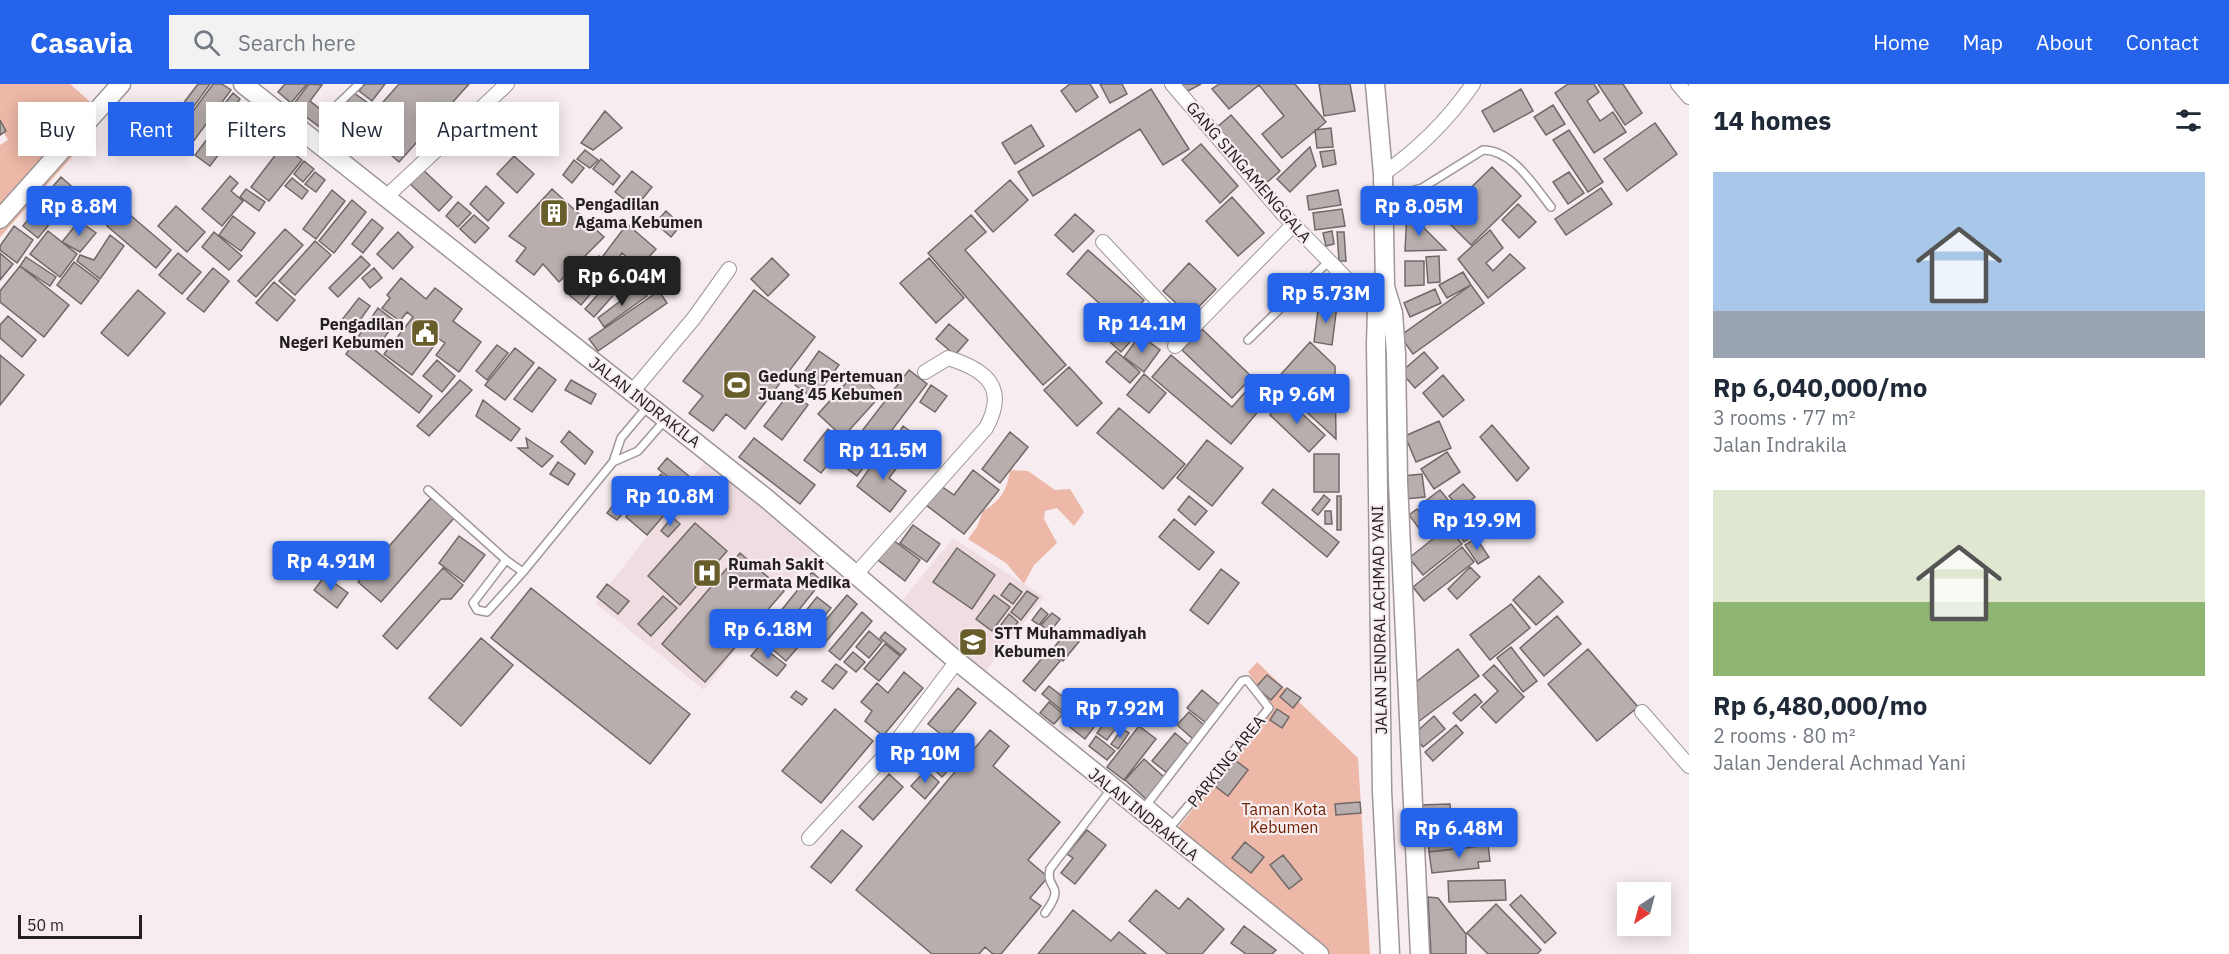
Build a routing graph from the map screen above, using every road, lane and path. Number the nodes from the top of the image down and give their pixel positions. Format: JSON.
{"nodes":[{"id":1,"x":121,"y":84,"type":"edge"},
{"id":2,"x":243,"y":84,"type":"edge"},
{"id":3,"x":359,"y":84,"type":"edge"},
{"id":4,"x":507,"y":84,"type":"edge"},
{"id":5,"x":1172,"y":84,"type":"edge"},
{"id":6,"x":1375,"y":84,"type":"edge"},
{"id":7,"x":1473,"y":84,"type":"edge"},
{"id":8,"x":1678,"y":84,"type":"edge"},
{"id":9,"x":1689,"y":98,"type":"edge"},
{"id":10,"x":340,"y":102,"type":"edge"},
{"id":11,"x":1383,"y":174,"type":"junction"},
{"id":12,"x":386,"y":197,"type":"junction"},
{"id":13,"x":1382,"y":199,"type":"junction"},
{"id":14,"x":1551,"y":207,"type":"dead end"},
{"id":15,"x":0,"y":219,"type":"edge"},
{"id":16,"x":1293,"y":225,"type":"junction"},
{"id":17,"x":1103,"y":242,"type":"dead end"},
{"id":18,"x":1328,"y":261,"type":"junction"},
{"id":19,"x":729,"y":269,"type":"dead end"},
{"id":20,"x":1385,"y":312,"type":"junction"},
{"id":21,"x":1188,"y":333,"type":"junction"},
{"id":22,"x":1248,"y":340,"type":"dead end"},
{"id":23,"x":1175,"y":346,"type":"dead end"},
{"id":24,"x":925,"y":372,"type":"dead end"},
{"id":25,"x":632,"y":392,"type":"junction"},
{"id":26,"x":649,"y":405,"type":"junction"},
{"id":27,"x":666,"y":419,"type":"junction"},
{"id":28,"x":614,"y":462,"type":"junction"},
{"id":29,"x":428,"y":490,"type":"dead end"},
{"id":30,"x":506,"y":560,"type":"junction"},
{"id":31,"x":524,"y":572,"type":"junction"},
{"id":32,"x":857,"y":573,"type":"junction"},
{"id":33,"x":957,"y":661,"type":"junction"},
{"id":34,"x":1642,"y":712,"type":"dead end"},
{"id":35,"x":1689,"y":766,"type":"edge"},
{"id":36,"x":1112,"y":788,"type":"junction"},
{"id":37,"x":1157,"y":817,"type":"junction"},
{"id":38,"x":809,"y":838,"type":"dead end"},
{"id":39,"x":1386,"y":870,"type":"junction"},
{"id":40,"x":1416,"y":873,"type":"junction"},
{"id":41,"x":1045,"y":913,"type":"dead end"},
{"id":42,"x":1319,"y":954,"type":"edge"},
{"id":43,"x":1390,"y":954,"type":"edge"},
{"id":44,"x":1420,"y":954,"type":"edge"}],
"edges":[{"from":1,"to":15,"type":"main road"},
{"from":2,"to":12,"type":"main road","name":"JALAN INDRAKILA"},
{"from":3,"to":10,"type":"lane"},
{"from":4,"to":12,"type":"street"},
{"from":5,"to":16,"type":"street","name":"GANG SINGAMENGGALA"},
{"from":6,"to":11,"type":"main road"},
{"from":7,"to":11,"type":"street"},
{"from":8,"to":9,"type":"street"},
{"from":11,"to":13,"type":"main road"},
{"from":12,"to":25,"type":"main road","name":"JALAN INDRAKILA"},
{"from":13,"to":14,"type":"lane"},
{"from":13,"to":20,"type":"main road"},
{"from":16,"to":18,"type":"street","name":"GANG SINGAMENGGALA"},
{"from":16,"to":21,"type":"street"},
{"from":17,"to":21,"type":"street"},
{"from":18,"to":20,"type":"street","name":"GANG SINGAMENGGALA"},
{"from":18,"to":22,"type":"lane"},
{"from":19,"to":25,"type":"street"},
{"from":20,"to":39,"type":"main road","name":"JALAN JENDRAL ACHMAD YANI"},
{"from":20,"to":40,"type":"main road"},
{"from":21,"to":23,"type":"street"},
{"from":24,"to":32,"type":"street"},
{"from":25,"to":26,"type":"main road","name":"JALAN INDRAKILA"},
{"from":26,"to":27,"type":"main road","name":"JALAN INDRAKILA"},
{"from":26,"to":28,"type":"lane"},
{"from":27,"to":28,"type":"lane"},
{"from":27,"to":32,"type":"main road","name":"JALAN INDRAKILA"},
{"from":28,"to":31,"type":"lane"},
{"from":29,"to":30,"type":"lane"},
{"from":30,"to":31,"type":"lane"},
{"from":30,"to":31,"type":"lane"},
{"from":32,"to":33,"type":"main road","name":"JALAN INDRAKILA"},
{"from":33,"to":36,"type":"main road","name":"JALAN INDRAKILA"},
{"from":33,"to":38,"type":"street"},
{"from":34,"to":35,"type":"street"},
{"from":36,"to":37,"type":"main road","name":"JALAN INDRAKILA"},
{"from":36,"to":41,"type":"lane"},
{"from":37,"to":37,"type":"lane","name":"PARKING AREA"},
{"from":37,"to":42,"type":"main road","name":"JALAN INDRAKILA"},
{"from":39,"to":40,"type":"main road"},
{"from":39,"to":43,"type":"main road","name":"JALAN JENDRAL ACHMAD YANI"},
{"from":40,"to":44,"type":"main road"}]}
